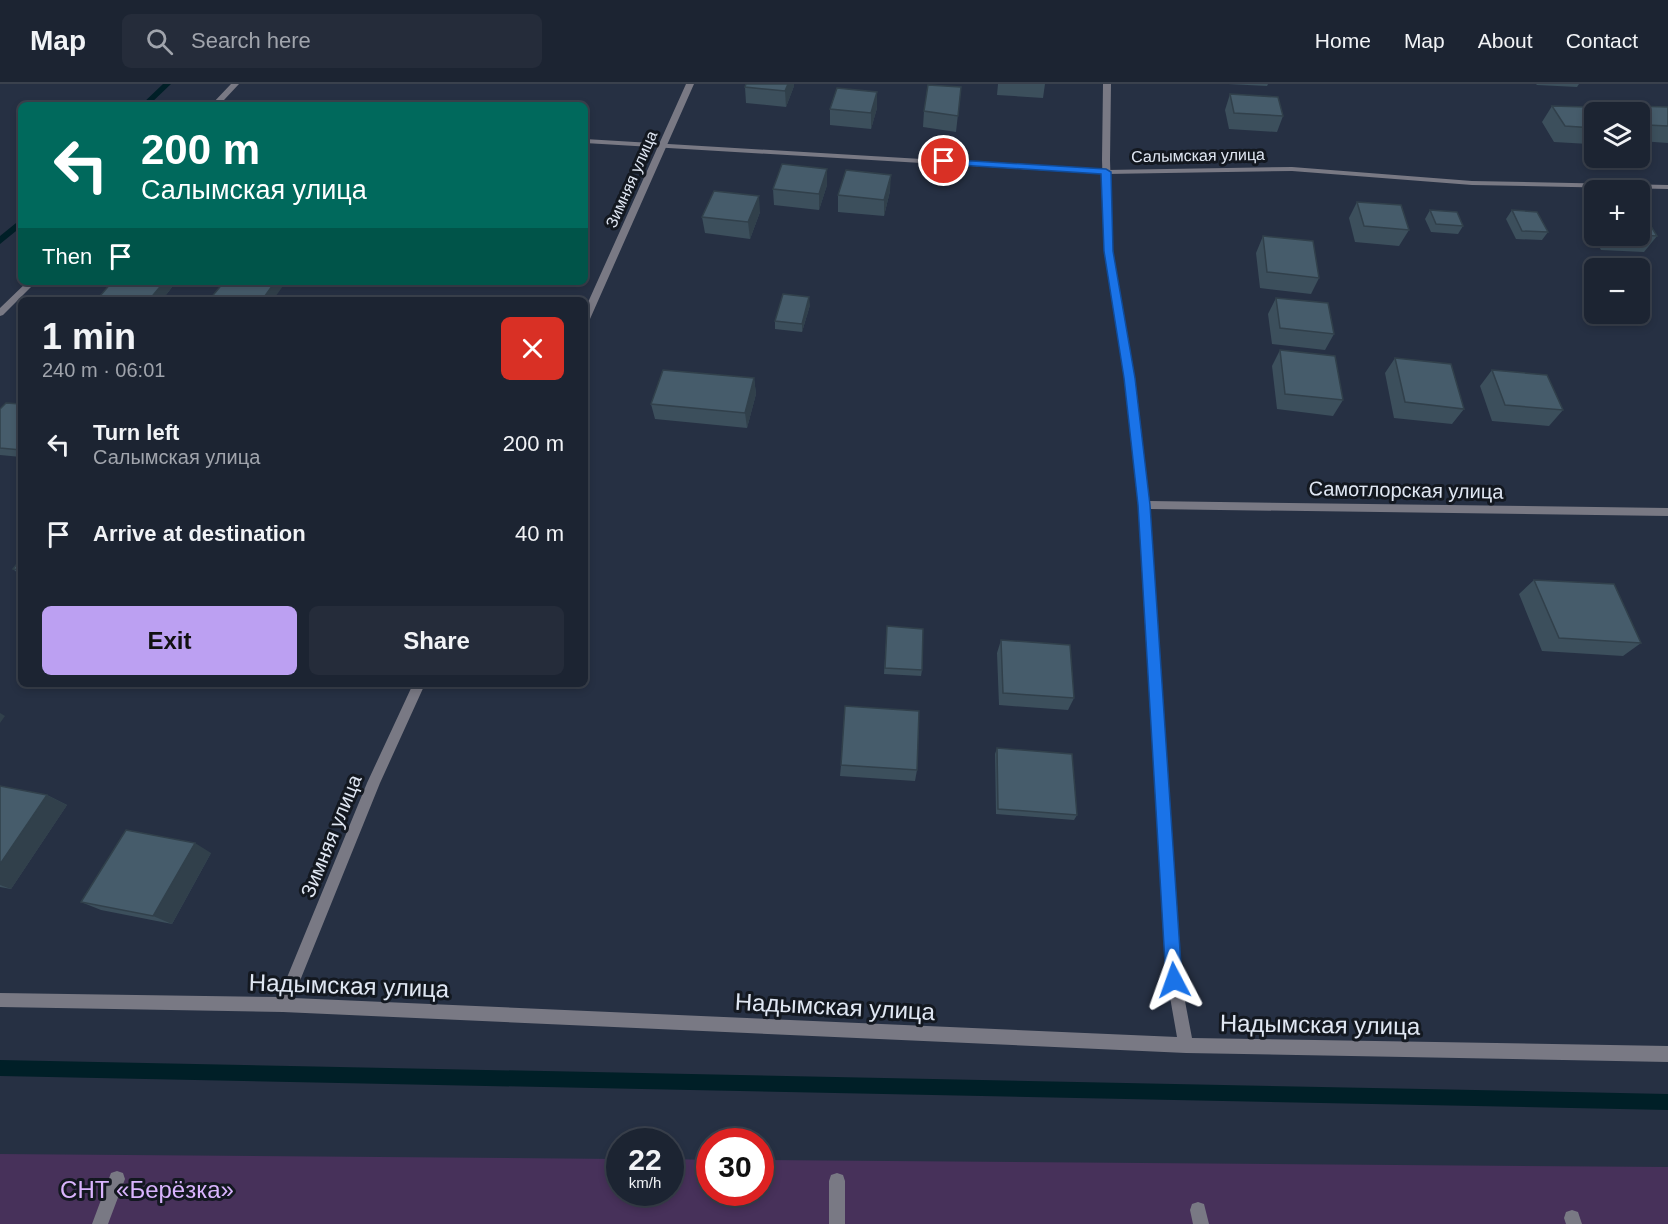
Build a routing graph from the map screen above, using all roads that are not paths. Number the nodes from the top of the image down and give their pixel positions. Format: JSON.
{"nodes":[{"id":1,"x":235,"y":84,"type":"edge"},
{"id":2,"x":690,"y":84,"type":"edge"},
{"id":3,"x":1107,"y":84,"type":"edge"},
{"id":4,"x":218,"y":102,"type":"edge"},
{"id":5,"x":588,"y":141,"type":"edge"},
{"id":6,"x":665,"y":144,"type":"junction"},
{"id":7,"x":1106,"y":172,"type":"junction"},
{"id":8,"x":1668,"y":187,"type":"edge"},
{"id":9,"x":29,"y":285,"type":"edge"},
{"id":10,"x":588,"y":312,"type":"edge"},
{"id":11,"x":0,"y":313,"type":"edge"},
{"id":12,"x":1144,"y":505,"type":"junction"},
{"id":13,"x":1668,"y":512,"type":"edge"},
{"id":14,"x":418,"y":687,"type":"edge"},
{"id":15,"x":0,"y":1000,"type":"edge"},
{"id":16,"x":283,"y":1005,"type":"junction"},
{"id":17,"x":1186,"y":1045,"type":"junction"},
{"id":18,"x":1668,"y":1054,"type":"edge"},
{"id":19,"x":117,"y":1179,"type":"dead end"},
{"id":20,"x":837,"y":1181,"type":"dead end"},
{"id":21,"x":100,"y":1224,"type":"edge"},
{"id":22,"x":837,"y":1224,"type":"edge"}],
"edges":[{"from":1,"to":4,"type":"street"},
{"from":2,"to":6,"type":"street","name":"Зимняя улица"},
{"from":3,"to":7,"type":"street"},
{"from":5,"to":6,"type":"street","name":"Салымская улица"},
{"from":6,"to":7,"type":"street","name":"Салымская улица"},
{"from":6,"to":10,"type":"street","name":"Зимняя улица"},
{"from":7,"to":8,"type":"street","name":"Салымская улица"},
{"from":7,"to":12,"type":"street"},
{"from":9,"to":11,"type":"street"},
{"from":12,"to":13,"type":"street","name":"Самотлорская улица"},
{"from":12,"to":17,"type":"street"},
{"from":14,"to":16,"type":"street","name":"Зимняя улица"},
{"from":15,"to":16,"type":"street","name":"Надымская улица"},
{"from":16,"to":17,"type":"street","name":"Надымская улица"},
{"from":17,"to":18,"type":"street","name":"Надымская улица"},
{"from":19,"to":21,"type":"street"},
{"from":20,"to":22,"type":"street"}]}
